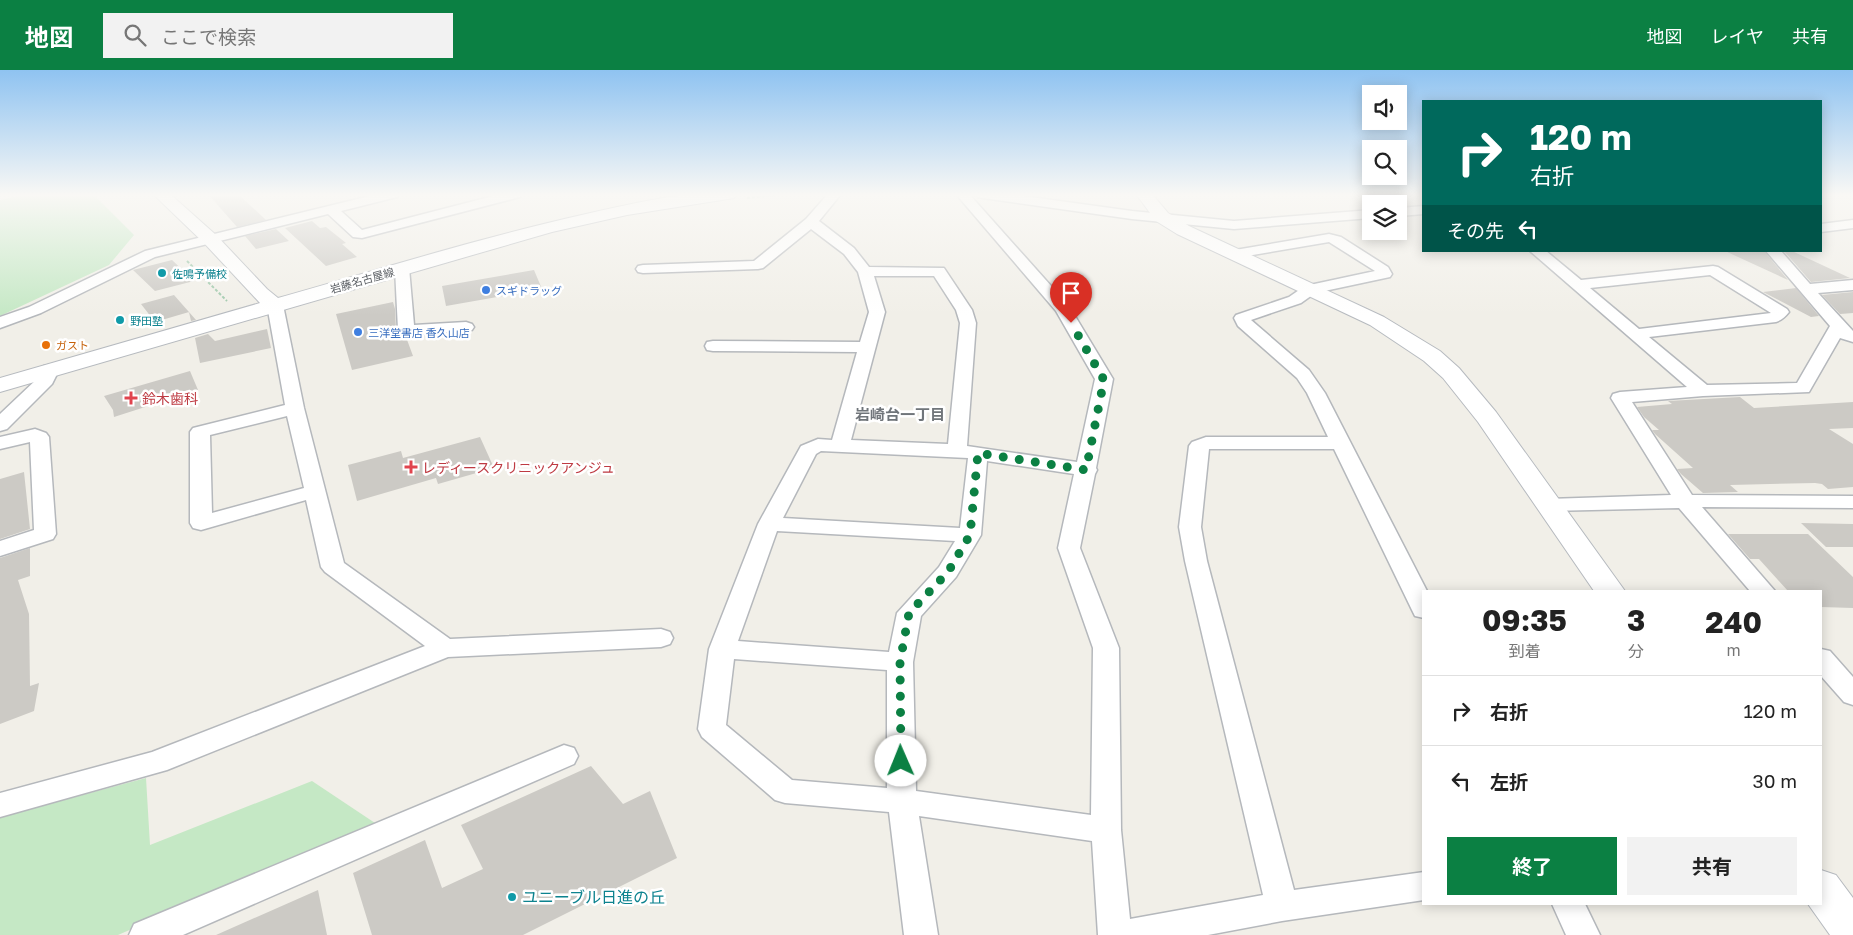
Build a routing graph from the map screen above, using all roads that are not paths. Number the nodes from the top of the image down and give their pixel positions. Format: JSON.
{"nodes":[{"id":1,"x":205,"y":234,"type":"edge"},
{"id":2,"x":229,"y":234,"type":"edge"},
{"id":3,"x":525,"y":234,"type":"edge"},
{"id":4,"x":796,"y":234,"type":"edge"},
{"id":5,"x":828,"y":234,"type":"edge"},
{"id":6,"x":997,"y":234,"type":"edge"},
{"id":7,"x":1192,"y":234,"type":"edge"},
{"id":8,"x":210,"y":239,"type":"junction"},
{"id":9,"x":1538,"y":252,"type":"edge"},
{"id":10,"x":1774,"y":252,"type":"edge"},
{"id":11,"x":1235,"y":254,"type":"junction"},
{"id":12,"x":402,"y":268,"type":"junction"},
{"id":13,"x":643,"y":268,"type":"dead end"},
{"id":14,"x":865,"y":272,"type":"junction"},
{"id":15,"x":1577,"y":285,"type":"junction"},
{"id":16,"x":1853,"y":285,"type":"edge"},
{"id":17,"x":1807,"y":288,"type":"junction"},
{"id":18,"x":1310,"y":289,"type":"junction"},
{"id":19,"x":275,"y":304,"type":"junction"},
{"id":20,"x":0,"y":323,"type":"edge"},
{"id":21,"x":1839,"y":325,"type":"junction"},
{"id":22,"x":466,"y":328,"type":"dead end"},
{"id":23,"x":1635,"y":334,"type":"junction"},
{"id":24,"x":1853,"y":338,"type":"edge"},
{"id":25,"x":713,"y":346,"type":"dead end"},
{"id":26,"x":868,"y":347,"type":"junction"},
{"id":27,"x":50,"y":370,"type":"junction"},
{"id":28,"x":0,"y":385,"type":"edge"},
{"id":29,"x":1702,"y":392,"type":"junction"},
{"id":30,"x":295,"y":408,"type":"junction"},
{"id":31,"x":0,"y":425,"type":"edge"},
{"id":32,"x":0,"y":444,"type":"edge"},
{"id":33,"x":1342,"y":444,"type":"junction"},
{"id":34,"x":840,"y":446,"type":"junction"},
{"id":35,"x":957,"y":450,"type":"junction"},
{"id":36,"x":978,"y":453,"type":"junction"},
{"id":37,"x":1086,"y":470,"type":"junction"},
{"id":38,"x":315,"y":491,"type":"junction"},
{"id":39,"x":1685,"y":501,"type":"junction"},
{"id":40,"x":1853,"y":502,"type":"edge"},
{"id":41,"x":1548,"y":504,"type":"junction"},
{"id":42,"x":769,"y":524,"type":"junction"},
{"id":43,"x":970,"y":535,"type":"junction"},
{"id":44,"x":0,"y":549,"type":"edge"},
{"id":45,"x":1609,"y":590,"type":"edge"},
{"id":46,"x":1762,"y":590,"type":"edge"},
{"id":47,"x":1422,"y":606,"type":"edge"},
{"id":48,"x":661,"y":638,"type":"dead end"},
{"id":49,"x":444,"y":648,"type":"junction"},
{"id":50,"x":722,"y":649,"type":"junction"},
{"id":51,"x":1822,"y":659,"type":"edge"},
{"id":52,"x":900,"y":662,"type":"junction"},
{"id":53,"x":1853,"y":695,"type":"edge"},
{"id":54,"x":564,"y":756,"type":"dead end"},
{"id":55,"x":902,"y":801,"type":"junction"},
{"id":56,"x":0,"y":805,"type":"edge"},
{"id":57,"x":1106,"y":830,"type":"junction"},
{"id":58,"x":1422,"y":886,"type":"edge"},
{"id":59,"x":1822,"y":889,"type":"edge"},
{"id":60,"x":1568,"y":905,"type":"edge"},
{"id":61,"x":1282,"y":906,"type":"junction"},
{"id":62,"x":1853,"y":932,"type":"edge"},
{"id":63,"x":146,"y":935,"type":"edge"},
{"id":64,"x":921,"y":935,"type":"edge"},
{"id":65,"x":1115,"y":935,"type":"edge"},
{"id":66,"x":1128,"y":935,"type":"edge"},
{"id":67,"x":1583,"y":935,"type":"edge"}],
"edges":[{"from":1,"to":8,"type":"street"},
{"from":2,"to":8,"type":"street"},
{"from":3,"to":12,"type":"street","name":"岩藤名古屋線"},
{"from":4,"to":13,"type":"street"},
{"from":5,"to":14,"type":"street"},
{"from":6,"to":37,"type":"street"},
{"from":7,"to":11,"type":"street"},
{"from":8,"to":19,"type":"street"},
{"from":8,"to":20,"type":"street"},
{"from":9,"to":15,"type":"street"},
{"from":10,"to":17,"type":"street"},
{"from":11,"to":18,"type":"street"},
{"from":11,"to":18,"type":"street"},
{"from":12,"to":19,"type":"street","name":"岩藤名古屋線"},
{"from":12,"to":22,"type":"street"},
{"from":14,"to":26,"type":"street"},
{"from":14,"to":35,"type":"street"},
{"from":15,"to":23,"type":"street"},
{"from":15,"to":23,"type":"street"},
{"from":16,"to":17,"type":"street"},
{"from":17,"to":21,"type":"street"},
{"from":18,"to":33,"type":"street"},
{"from":18,"to":41,"type":"street"},
{"from":19,"to":27,"type":"street","name":"岩藤名古屋線"},
{"from":19,"to":30,"type":"street"},
{"from":21,"to":24,"type":"street"},
{"from":21,"to":29,"type":"street"},
{"from":23,"to":29,"type":"street"},
{"from":25,"to":26,"type":"street"},
{"from":26,"to":34,"type":"street"},
{"from":27,"to":28,"type":"street","name":"岩藤名古屋線"},
{"from":27,"to":31,"type":"street"},
{"from":29,"to":39,"type":"street"},
{"from":30,"to":38,"type":"street"},
{"from":30,"to":38,"type":"street"},
{"from":32,"to":44,"type":"street"},
{"from":33,"to":47,"type":"street"},
{"from":33,"to":61,"type":"street"},
{"from":34,"to":35,"type":"street"},
{"from":34,"to":42,"type":"street"},
{"from":35,"to":36,"type":"street"},
{"from":36,"to":37,"type":"street"},
{"from":36,"to":43,"type":"street"},
{"from":37,"to":57,"type":"street"},
{"from":38,"to":49,"type":"street"},
{"from":39,"to":40,"type":"street"},
{"from":39,"to":41,"type":"street"},
{"from":39,"to":46,"type":"street"},
{"from":41,"to":45,"type":"street"},
{"from":42,"to":43,"type":"street"},
{"from":42,"to":50,"type":"street"},
{"from":43,"to":52,"type":"street"},
{"from":48,"to":49,"type":"street"},
{"from":49,"to":56,"type":"street"},
{"from":50,"to":52,"type":"street"},
{"from":50,"to":55,"type":"street"},
{"from":51,"to":53,"type":"street"},
{"from":52,"to":55,"type":"street"},
{"from":54,"to":63,"type":"street"},
{"from":55,"to":57,"type":"street"},
{"from":55,"to":64,"type":"street"},
{"from":57,"to":65,"type":"street"},
{"from":58,"to":61,"type":"street"},
{"from":59,"to":62,"type":"street"},
{"from":60,"to":67,"type":"street"},
{"from":61,"to":66,"type":"street"}]}
